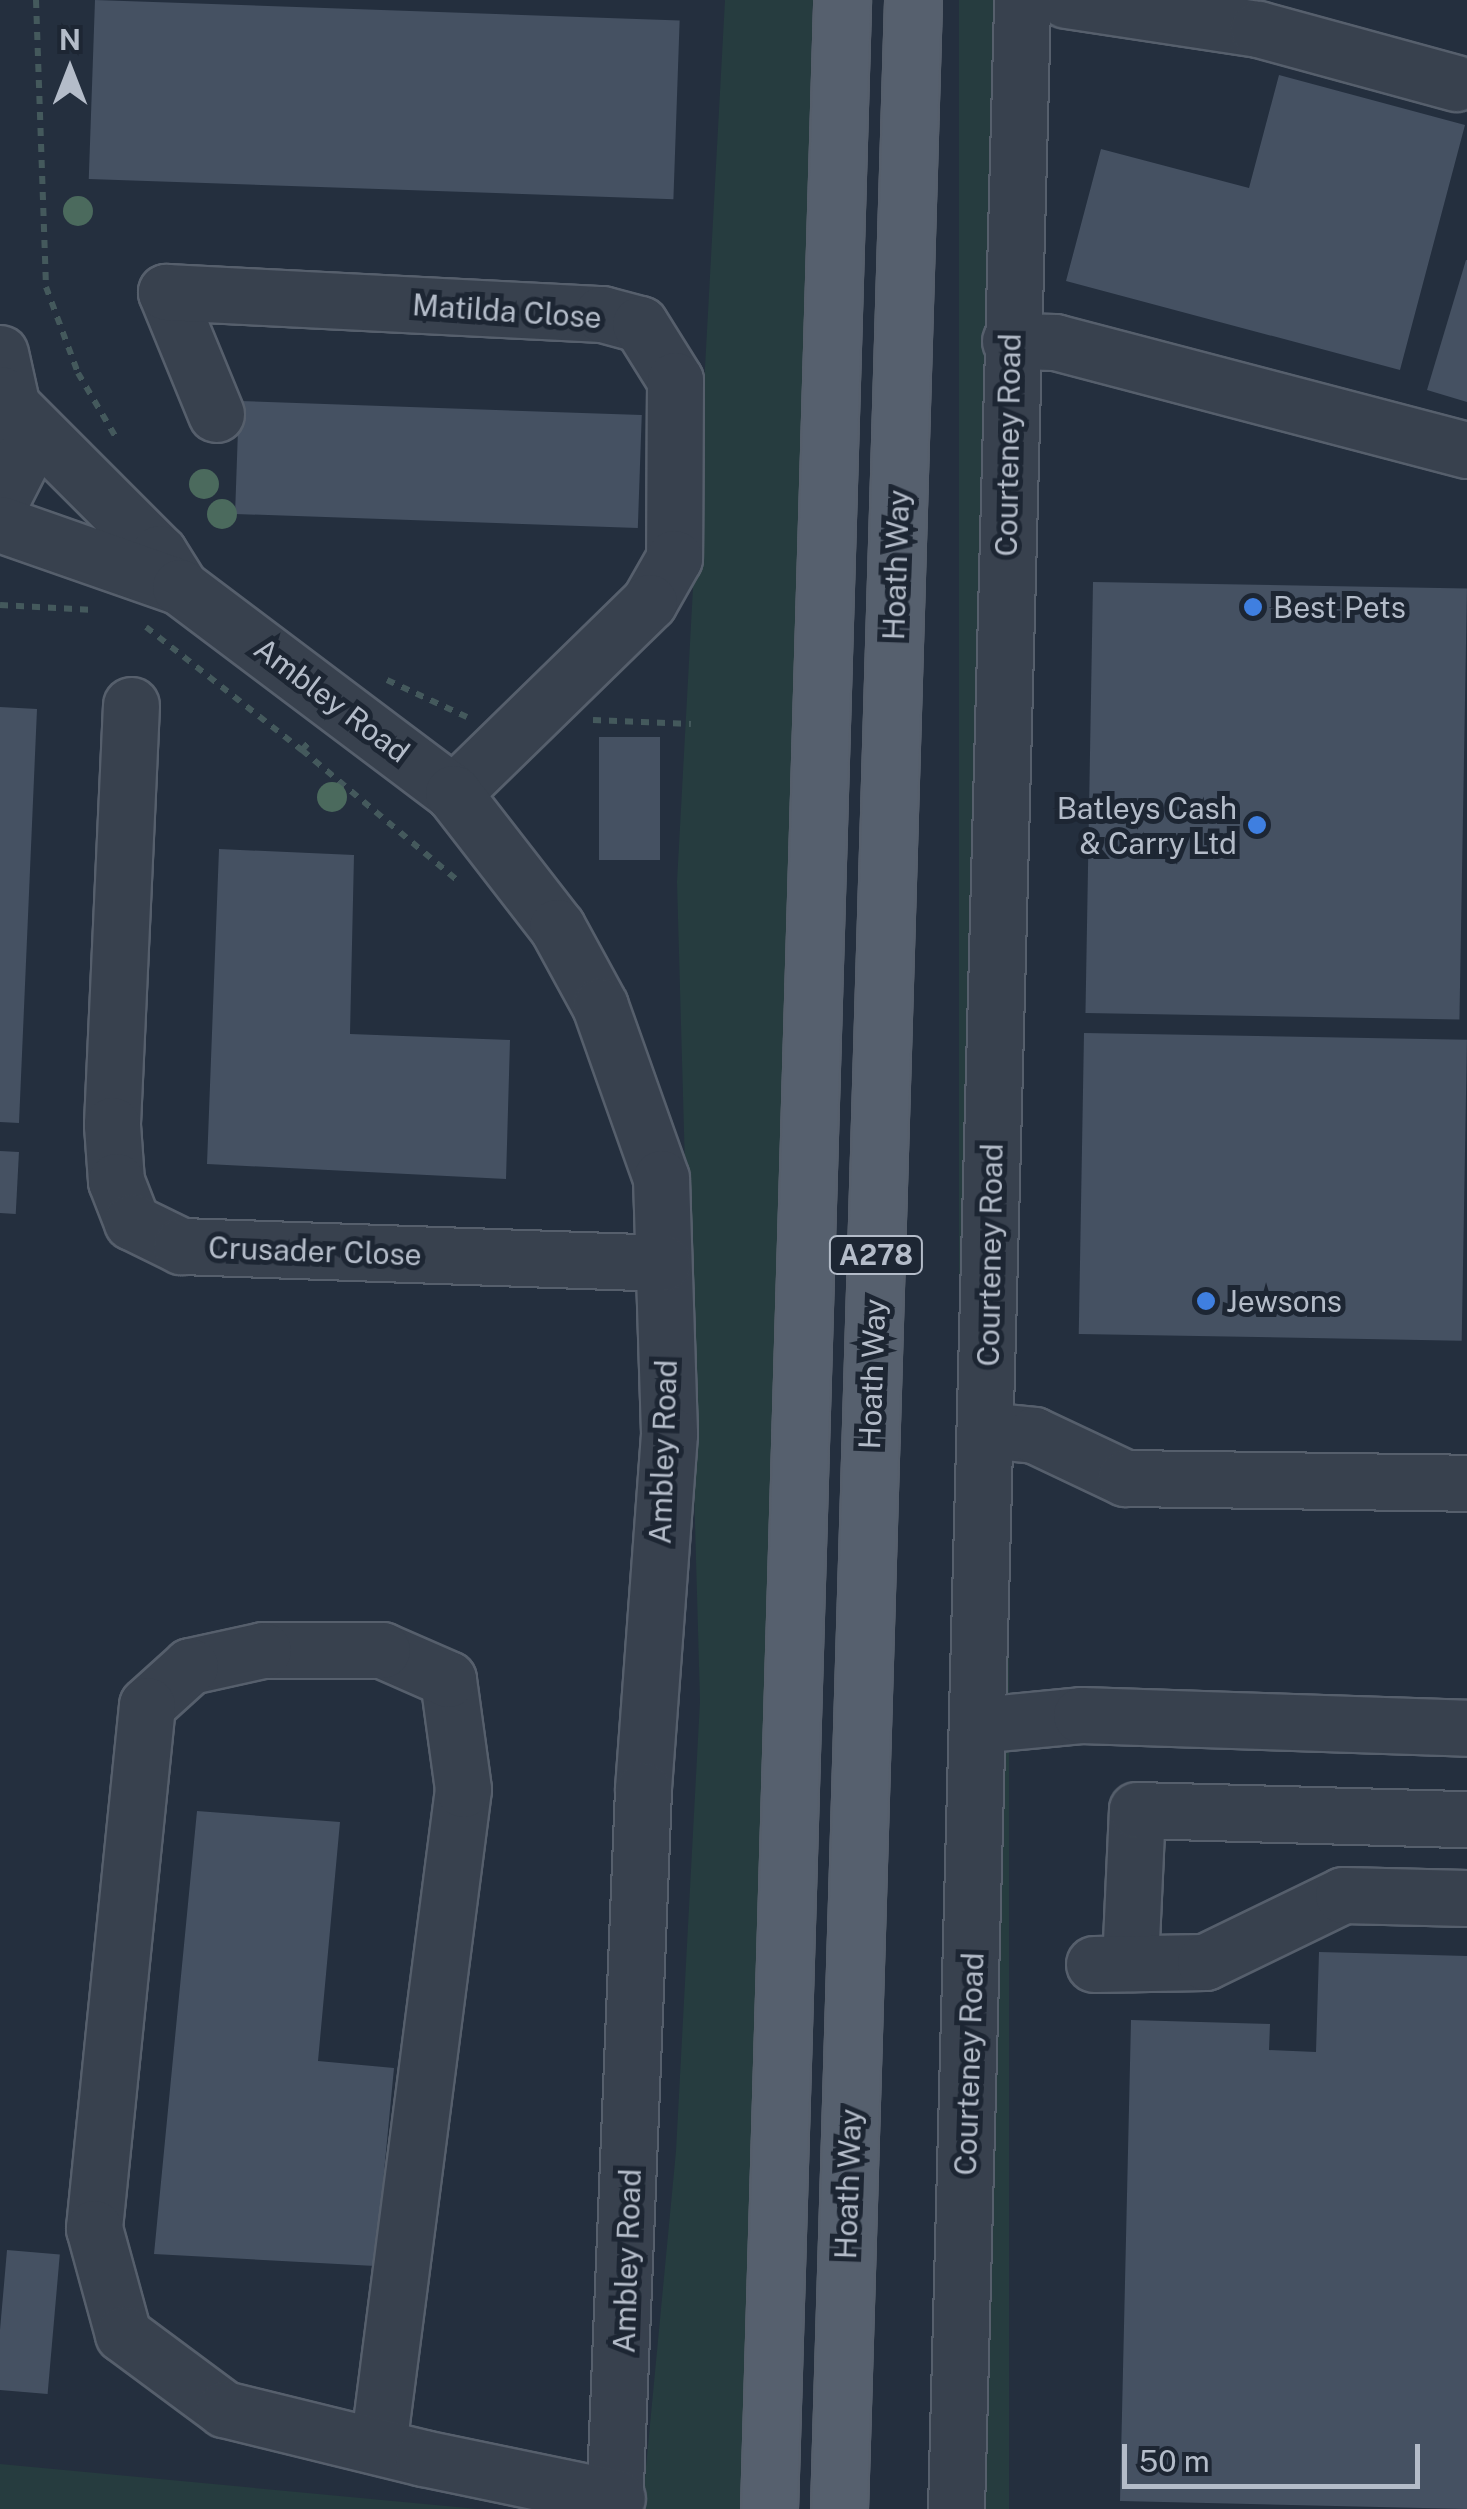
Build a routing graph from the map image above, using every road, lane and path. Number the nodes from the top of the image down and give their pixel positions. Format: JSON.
{"nodes":[{"id":1,"x":36,"y":0,"type":"edge"},
{"id":2,"x":842,"y":0,"type":"edge"},
{"id":3,"x":912,"y":0,"type":"edge"},
{"id":4,"x":1022,"y":0,"type":"edge"},
{"id":5,"x":1035,"y":0,"type":"edge"},
{"id":6,"x":1066,"y":0,"type":"edge"},
{"id":7,"x":1456,"y":83,"type":"dead end"},
{"id":8,"x":1010,"y":341,"type":"junction"},
{"id":9,"x":0,"y":353,"type":"edge"},
{"id":10,"x":8,"y":404,"type":"edge"},
{"id":11,"x":216,"y":414,"type":"dead end"},
{"id":12,"x":120,"y":444,"type":"dead end"},
{"id":13,"x":1467,"y":450,"type":"edge"},
{"id":14,"x":0,"y":502,"type":"edge"},
{"id":15,"x":0,"y":524,"type":"edge"},
{"id":16,"x":180,"y":588,"type":"junction"},
{"id":17,"x":0,"y":605,"type":"edge"},
{"id":18,"x":108,"y":610,"type":"dead end"},
{"id":19,"x":140,"y":623,"type":"dead end"},
{"id":20,"x":131,"y":705,"type":"dead end"},
{"id":21,"x":339,"y":705,"type":"junction"},
{"id":22,"x":478,"y":720,"type":"dead end"},
{"id":23,"x":302,"y":750,"type":"junction"},
{"id":24,"x":453,"y":793,"type":"junction"},
{"id":25,"x":460,"y":883,"type":"dead end"},
{"id":26,"x":664,"y":1263,"type":"junction"},
{"id":27,"x":986,"y":1430,"type":"junction"},
{"id":28,"x":1467,"y":1482,"type":"edge"},
{"id":29,"x":978,"y":1725,"type":"junction"},
{"id":30,"x":1467,"y":1728,"type":"edge"},
{"id":31,"x":1467,"y":1819,"type":"edge"},
{"id":32,"x":1467,"y":1898,"type":"edge"},
{"id":33,"x":378,"y":2446,"type":"junction"},
{"id":34,"x":616,"y":2504,"type":"edge"},
{"id":35,"x":769,"y":2509,"type":"edge"},
{"id":36,"x":839,"y":2509,"type":"edge"},
{"id":37,"x":956,"y":2509,"type":"edge"}],
"edges":[{"from":1,"to":12,"type":"path"},
{"from":2,"to":35,"type":"main road","number":"A278"},
{"from":3,"to":36,"type":"main road","name":"Hoath Way","number":"A278"},
{"from":4,"to":5,"type":"street"},
{"from":4,"to":8,"type":"street","name":"Courteney Road"},
{"from":6,"to":7,"type":"street"},
{"from":8,"to":13,"type":"street"},
{"from":8,"to":27,"type":"street","name":"Courteney Road"},
{"from":9,"to":10,"type":"street"},
{"from":10,"to":14,"type":"street"},
{"from":10,"to":16,"type":"street","name":"Ambley Road"},
{"from":11,"to":24,"type":"street","name":"Matilda Close"},
{"from":15,"to":16,"type":"street","name":"Ambley Road"},
{"from":16,"to":21,"type":"street","name":"Ambley Road"},
{"from":17,"to":18,"type":"path"},
{"from":19,"to":23,"type":"path"},
{"from":20,"to":26,"type":"street","name":"Crusader Close"},
{"from":21,"to":22,"type":"path"},
{"from":21,"to":23,"type":"path"},
{"from":21,"to":24,"type":"street","name":"Ambley Road"},
{"from":23,"to":25,"type":"path"},
{"from":24,"to":26,"type":"street","name":"Ambley Road"},
{"from":26,"to":34,"type":"street","name":"Ambley Road"},
{"from":27,"to":28,"type":"street"},
{"from":27,"to":29,"type":"street","name":"Courteney Road"},
{"from":29,"to":30,"type":"street"},
{"from":29,"to":37,"type":"street","name":"Courteney Road"},
{"from":31,"to":32,"type":"street"},
{"from":33,"to":33,"type":"street"},
{"from":33,"to":34,"type":"street"}]}
